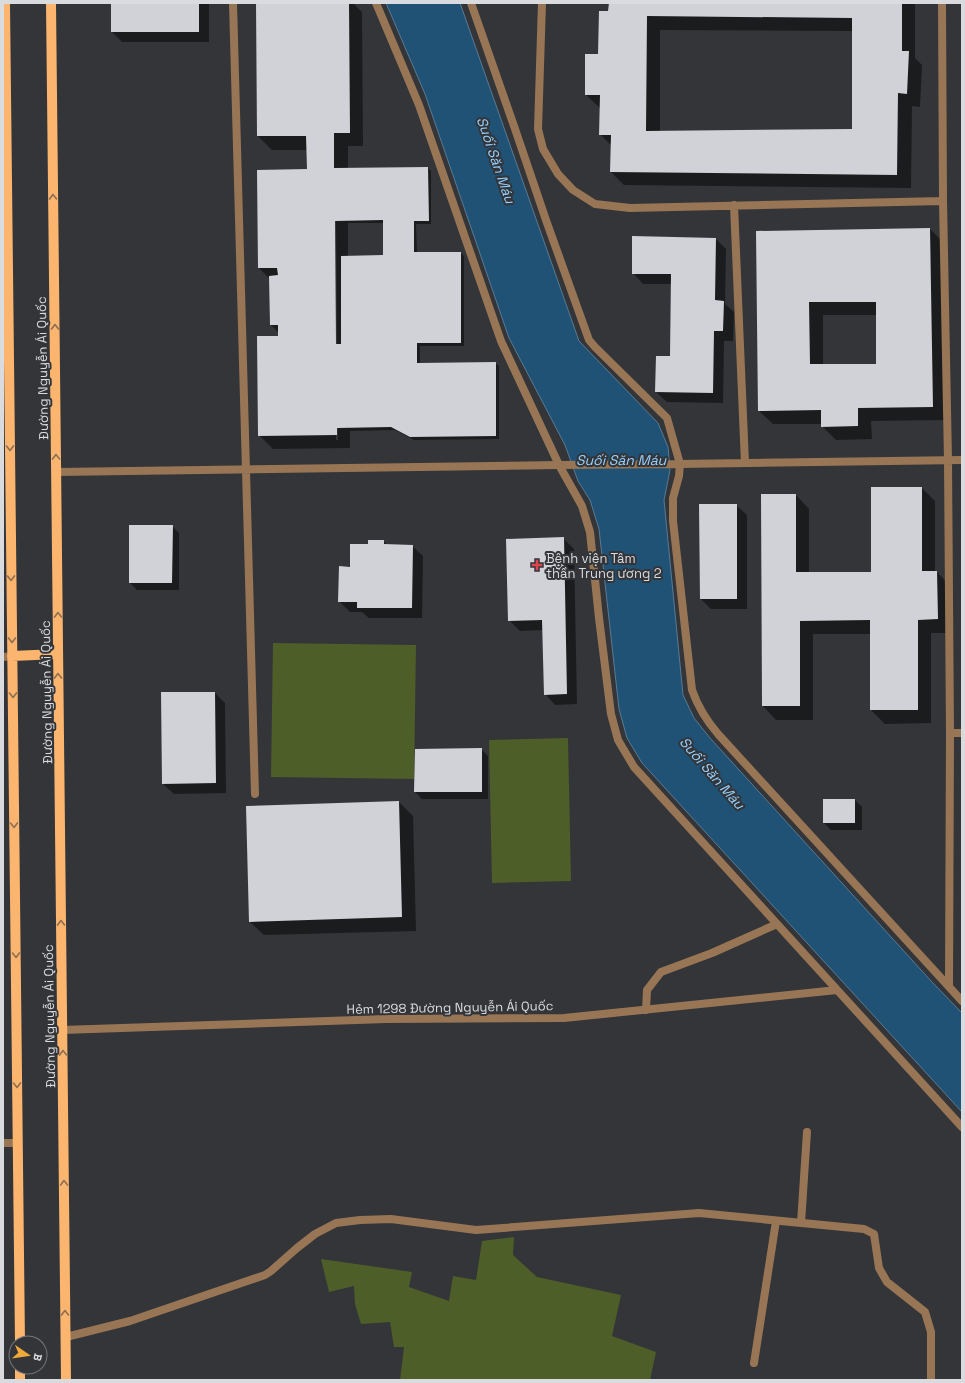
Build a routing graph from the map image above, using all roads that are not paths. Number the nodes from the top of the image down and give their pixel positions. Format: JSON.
{"nodes":[{"id":1,"x":5,"y":3,"type":"edge"},
{"id":2,"x":51,"y":3,"type":"edge"},
{"id":3,"x":233,"y":3,"type":"edge"},
{"id":4,"x":376,"y":3,"type":"edge"},
{"id":5,"x":471,"y":3,"type":"edge"},
{"id":6,"x":542,"y":3,"type":"edge"},
{"id":7,"x":942,"y":3,"type":"edge"},
{"id":8,"x":943,"y":201,"type":"junction"},
{"id":9,"x":734,"y":205,"type":"junction"},
{"id":10,"x":6,"y":386,"type":"edge"},
{"id":11,"x":948,"y":460,"type":"junction"},
{"id":12,"x":962,"y":460,"type":"edge"},
{"id":13,"x":745,"y":463,"type":"junction"},
{"id":14,"x":680,"y":464,"type":"junction"},
{"id":15,"x":560,"y":465,"type":"junction"},
{"id":16,"x":246,"y":470,"type":"junction"},
{"id":17,"x":56,"y":472,"type":"junction"},
{"id":18,"x":58,"y":654,"type":"junction"},
{"id":19,"x":8,"y":656,"type":"edge"},
{"id":20,"x":950,"y":733,"type":"junction"},
{"id":21,"x":962,"y":733,"type":"edge"},
{"id":22,"x":256,"y":794,"type":"dead end"},
{"id":23,"x":777,"y":924,"type":"junction"},
{"id":24,"x":949,"y":986,"type":"junction"},
{"id":25,"x":836,"y":990,"type":"junction"},
{"id":26,"x":962,"y":1001,"type":"edge"},
{"id":27,"x":646,"y":1010,"type":"junction"},
{"id":28,"x":62,"y":1030,"type":"junction"},
{"id":29,"x":962,"y":1127,"type":"edge"},
{"id":30,"x":807,"y":1132,"type":"dead end"},
{"id":31,"x":3,"y":1143,"type":"edge"},
{"id":32,"x":18,"y":1143,"type":"junction"},
{"id":33,"x":776,"y":1221,"type":"junction"},
{"id":34,"x":800,"y":1223,"type":"junction"},
{"id":35,"x":20,"y":1335,"type":"edge"},
{"id":36,"x":66,"y":1337,"type":"junction"},
{"id":37,"x":754,"y":1362,"type":"dead end"},
{"id":38,"x":66,"y":1380,"type":"edge"},
{"id":39,"x":931,"y":1380,"type":"edge"}],
"edges":[{"from":1,"to":10,"type":"main road"},
{"from":17,"to":2,"type":"main road","name":"Đường Nguyễn Ái Quốc","one_way":true},
{"from":3,"to":16,"type":"street"},
{"from":4,"to":15,"type":"street"},
{"from":5,"to":14,"type":"street"},
{"from":6,"to":9,"type":"street"},
{"from":7,"to":8,"type":"street"},
{"from":8,"to":9,"type":"street"},
{"from":8,"to":11,"type":"street"},
{"from":9,"to":13,"type":"street"},
{"from":10,"to":19,"type":"main road","one_way":true},
{"from":11,"to":12,"type":"street"},
{"from":11,"to":13,"type":"street"},
{"from":11,"to":20,"type":"street"},
{"from":13,"to":14,"type":"street"},
{"from":14,"to":15,"type":"street"},
{"from":14,"to":24,"type":"street"},
{"from":15,"to":16,"type":"street"},
{"from":15,"to":23,"type":"street"},
{"from":16,"to":17,"type":"street"},
{"from":16,"to":22,"type":"street"},
{"from":18,"to":17,"type":"main road","name":"Đường Nguyễn Ái Quốc","one_way":true},
{"from":18,"to":19,"type":"main road"},
{"from":28,"to":18,"type":"main road","name":"Đường Nguyễn Ái Quốc","one_way":true},
{"from":19,"to":32,"type":"main road","one_way":true},
{"from":20,"to":21,"type":"street"},
{"from":20,"to":24,"type":"street"},
{"from":23,"to":25,"type":"street"},
{"from":23,"to":27,"type":"street"},
{"from":24,"to":26,"type":"street"},
{"from":25,"to":27,"type":"street","name":"Hẻm 1298 Đường Nguyễn Ái Quốc"},
{"from":25,"to":29,"type":"street"},
{"from":27,"to":28,"type":"street","name":"Hẻm 1298 Đường Nguyễn Ái Quốc"},
{"from":36,"to":28,"type":"main road","name":"Đường Nguyễn Ái Quốc","one_way":true},
{"from":30,"to":34,"type":"street"},
{"from":31,"to":32,"type":"street"},
{"from":32,"to":35,"type":"main road"},
{"from":33,"to":34,"type":"street"},
{"from":33,"to":36,"type":"street"},
{"from":33,"to":37,"type":"street"},
{"from":34,"to":39,"type":"street"},
{"from":36,"to":38,"type":"main road","name":"Đường Nguyễn Ái Quốc"}]}
